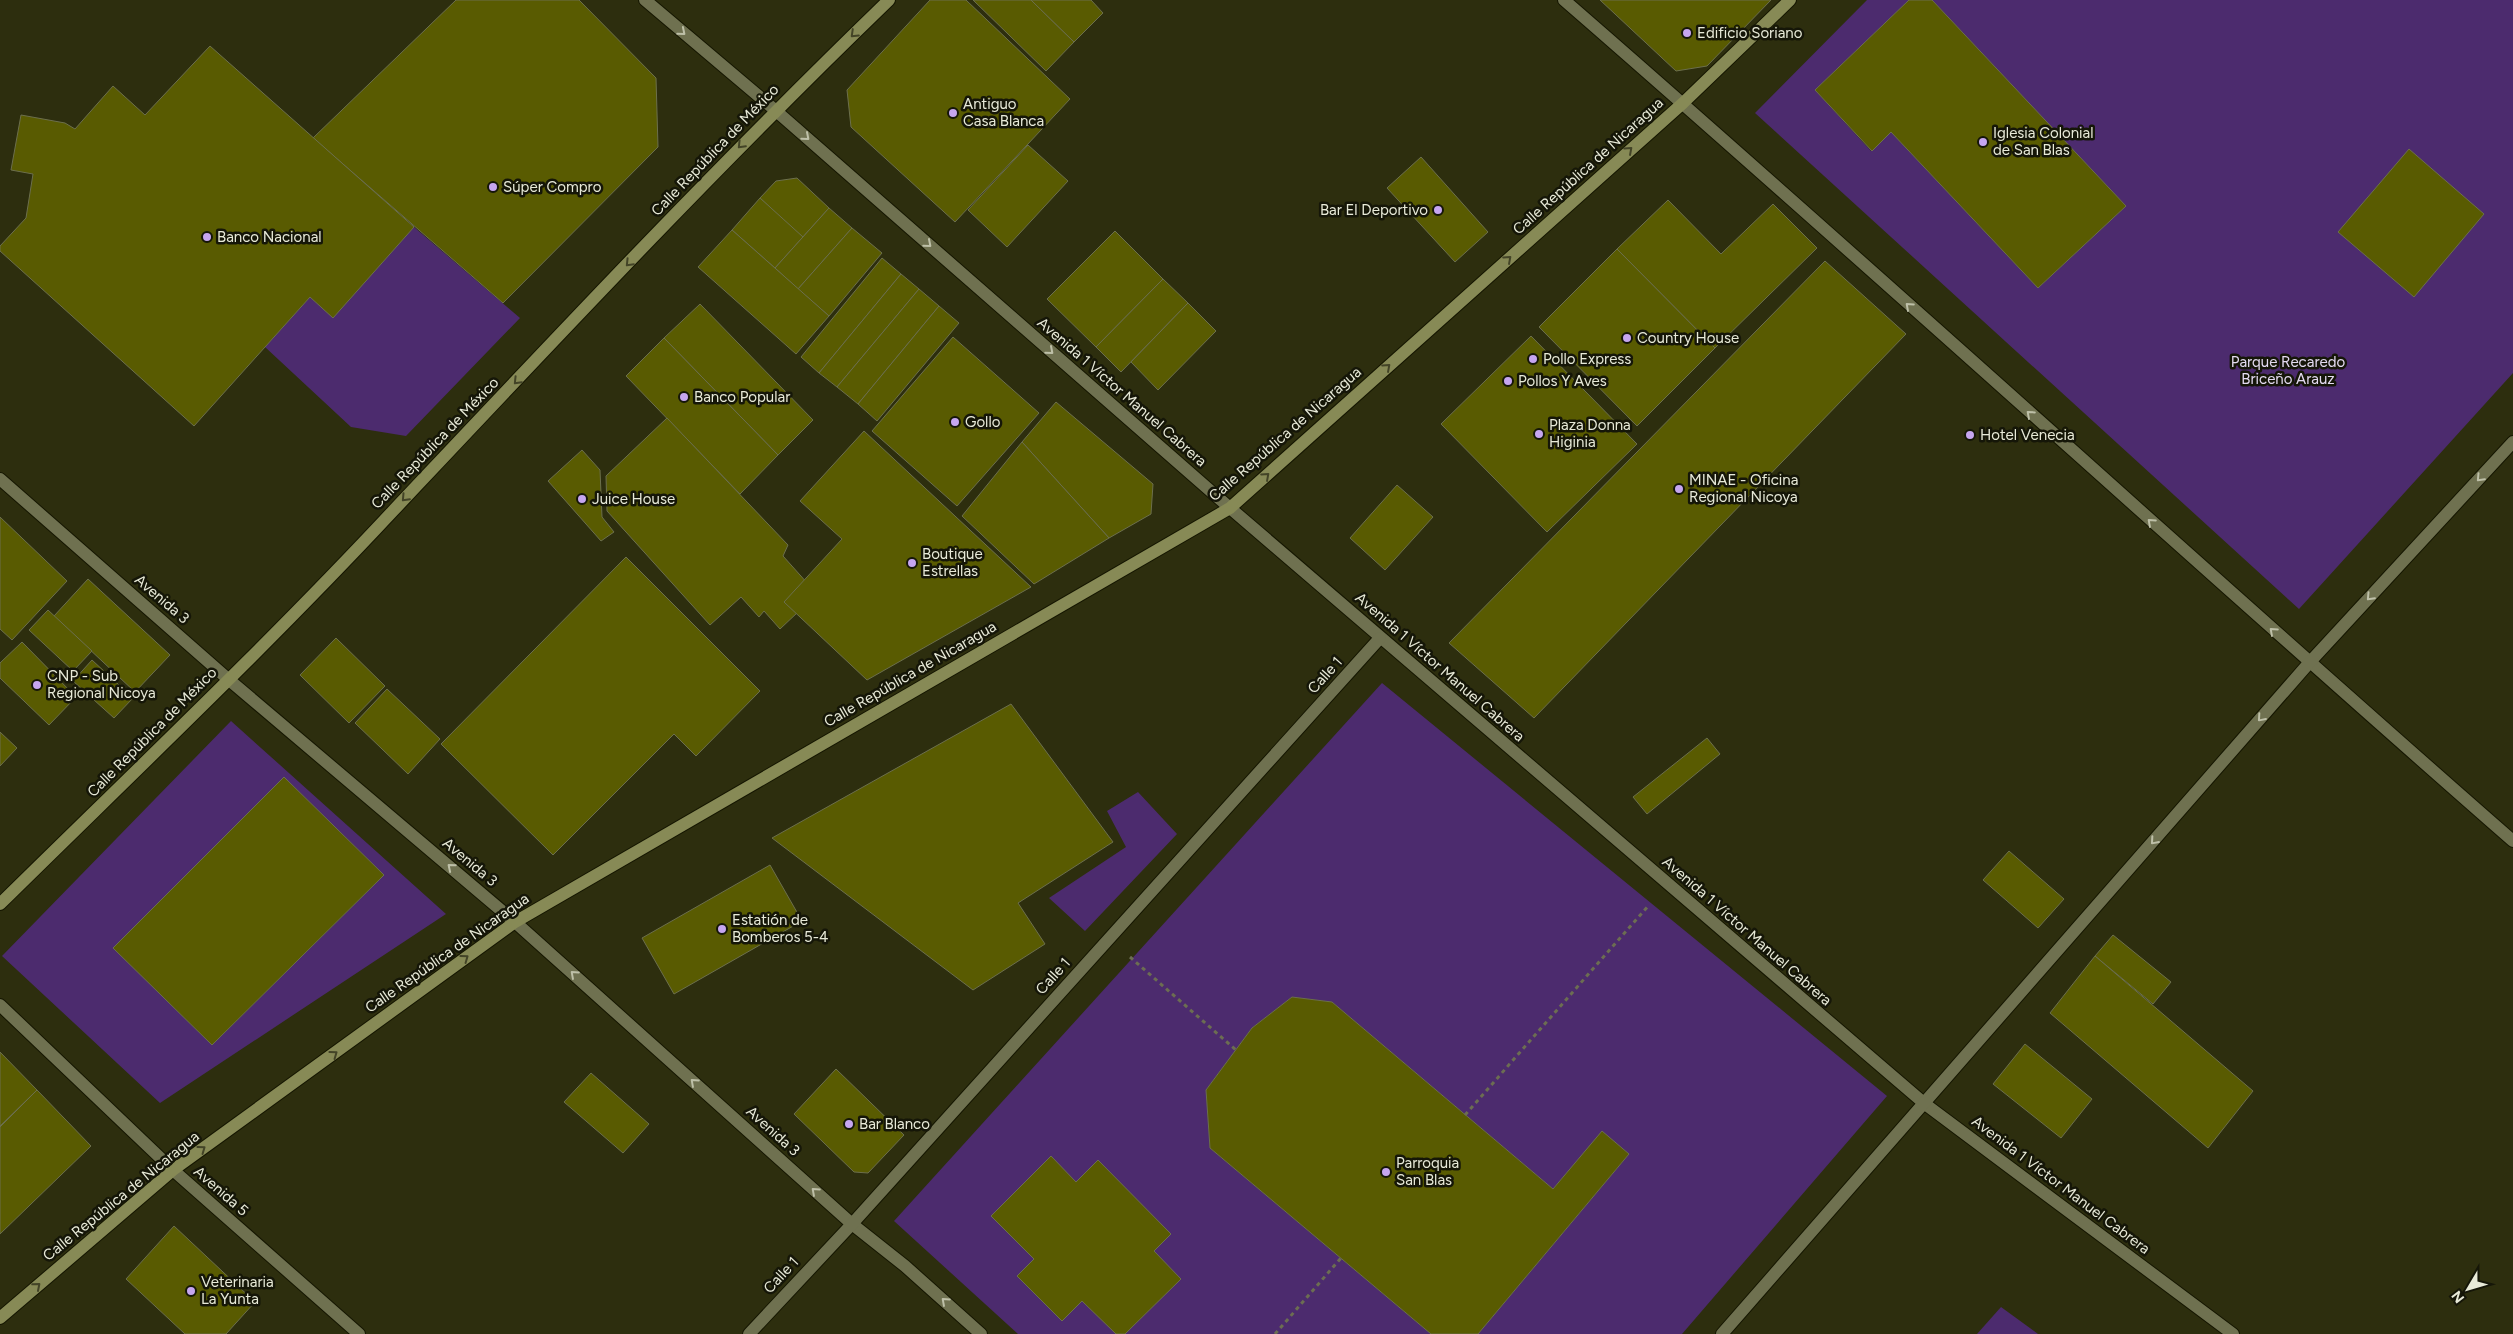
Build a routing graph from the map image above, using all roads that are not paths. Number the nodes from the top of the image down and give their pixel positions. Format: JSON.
{"nodes":[{"id":1,"x":645,"y":0,"type":"edge"},
{"id":2,"x":889,"y":0,"type":"edge"},
{"id":3,"x":1564,"y":0,"type":"edge"},
{"id":4,"x":1790,"y":0,"type":"edge"},
{"id":5,"x":1682,"y":103,"type":"junction"},
{"id":6,"x":775,"y":110,"type":"junction"},
{"id":7,"x":2513,"y":442,"type":"edge"},
{"id":8,"x":0,"y":479,"type":"edge"},
{"id":9,"x":1230,"y":508,"type":"junction"},
{"id":10,"x":1380,"y":638,"type":"junction"},
{"id":11,"x":2309,"y":663,"type":"junction"},
{"id":12,"x":228,"y":679,"type":"junction"},
{"id":13,"x":2513,"y":841,"type":"edge"},
{"id":14,"x":0,"y":904,"type":"edge"},
{"id":15,"x":516,"y":922,"type":"junction"},
{"id":16,"x":0,"y":1006,"type":"edge"},
{"id":17,"x":1925,"y":1104,"type":"junction"},
{"id":18,"x":173,"y":1170,"type":"junction"},
{"id":19,"x":852,"y":1224,"type":"junction"},
{"id":20,"x":0,"y":1318,"type":"edge"},
{"id":21,"x":359,"y":1334,"type":"edge"},
{"id":22,"x":749,"y":1334,"type":"edge"},
{"id":23,"x":981,"y":1334,"type":"edge"},
{"id":24,"x":1722,"y":1334,"type":"edge"},
{"id":25,"x":2233,"y":1334,"type":"edge"}],
"edges":[{"from":1,"to":6,"type":"street","name":"Avenida 1 Víctor Manuel Cabrera","one_way":true},
{"from":2,"to":6,"type":"main road","name":"Calle República de México","one_way":true},
{"from":3,"to":5,"type":"street"},
{"from":4,"to":5,"type":"main road","name":"Calle República de Nicaragua"},
{"from":9,"to":5,"type":"main road","name":"Calle República de Nicaragua","one_way":true},
{"from":11,"to":5,"type":"street","one_way":true},
{"from":6,"to":9,"type":"street","name":"Avenida 1 Víctor Manuel Cabrera","one_way":true},
{"from":6,"to":12,"type":"main road","name":"Calle República de México","one_way":true},
{"from":7,"to":11,"type":"street","one_way":true},
{"from":8,"to":12,"type":"street","name":"Avenida 3"},
{"from":9,"to":10,"type":"street","name":"Avenida 1 Víctor Manuel Cabrera"},
{"from":9,"to":15,"type":"main road","name":"Calle República de Nicaragua"},
{"from":10,"to":17,"type":"street","name":"Avenida 1 Víctor Manuel Cabrera"},
{"from":10,"to":19,"type":"street","name":"Calle 1"},
{"from":11,"to":13,"type":"street"},
{"from":11,"to":17,"type":"street","one_way":true},
{"from":12,"to":14,"type":"main road","name":"Calle República de México"},
{"from":15,"to":12,"type":"street","name":"Avenida 3","one_way":true},
{"from":18,"to":15,"type":"main road","name":"Calle República de Nicaragua","one_way":true},
{"from":19,"to":15,"type":"street","name":"Avenida 3","one_way":true},
{"from":16,"to":18,"type":"street","name":"Avenida 5"},
{"from":17,"to":24,"type":"street"},
{"from":17,"to":25,"type":"street","name":"Avenida 1 Víctor Manuel Cabrera"},
{"from":20,"to":18,"type":"main road","name":"Calle República de Nicaragua","one_way":true},
{"from":18,"to":21,"type":"street","name":"Avenida 5"},
{"from":19,"to":22,"type":"street","name":"Calle 1"},
{"from":23,"to":19,"type":"street","name":"Avenida 3","one_way":true}]}
